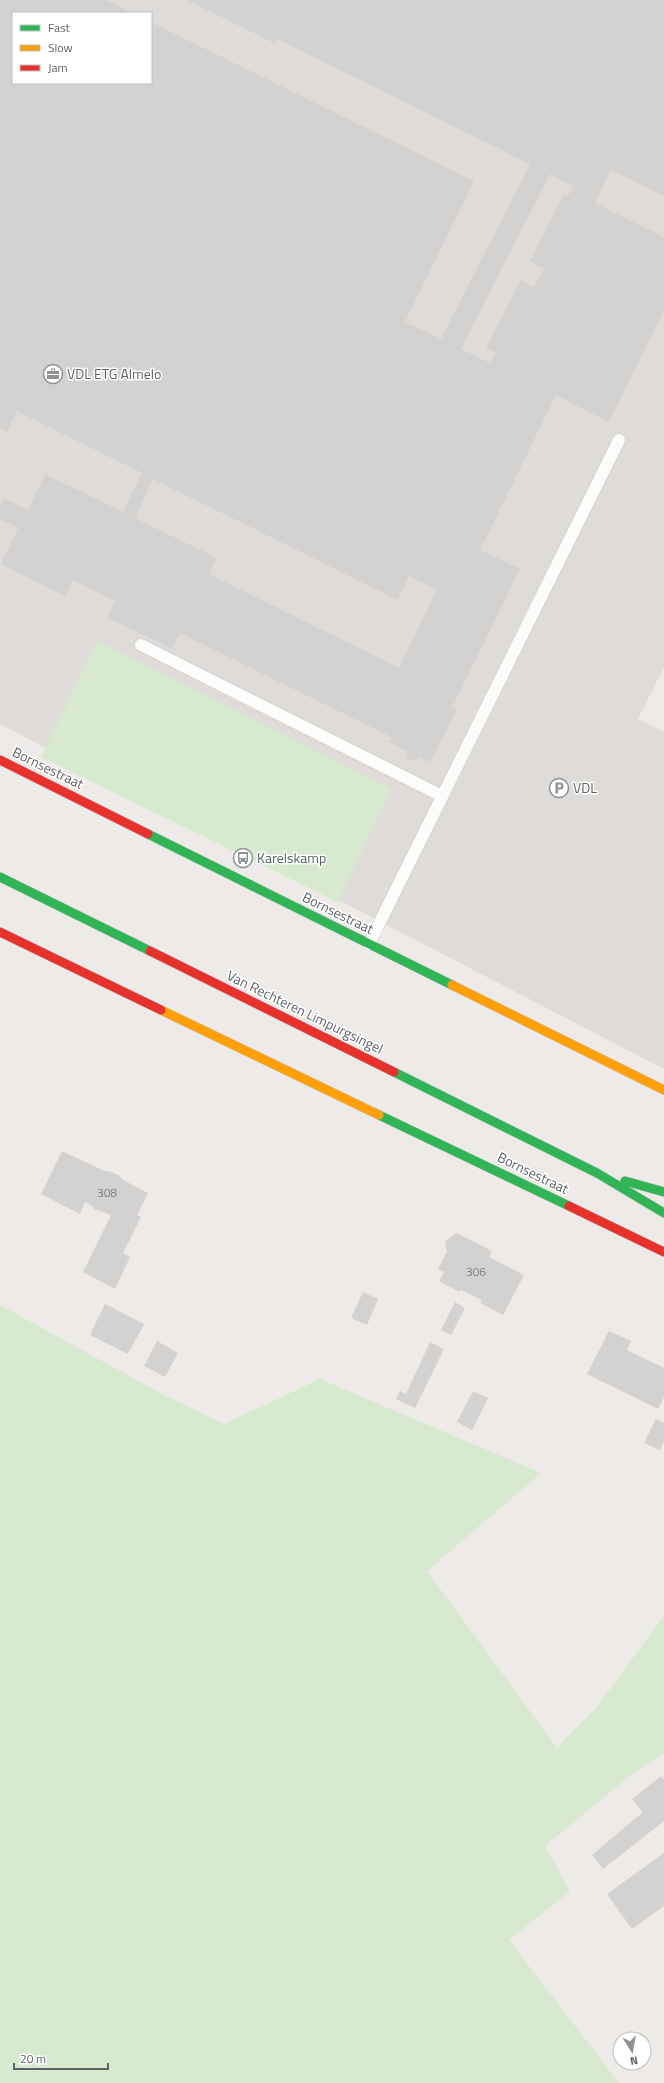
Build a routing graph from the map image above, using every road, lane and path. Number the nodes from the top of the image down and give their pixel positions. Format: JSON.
{"nodes":[{"id":1,"x":618,"y":440,"type":"dead end"},
{"id":2,"x":142,"y":645,"type":"dead end"},
{"id":3,"x":0,"y":760,"type":"edge"},
{"id":4,"x":442,"y":796,"type":"junction"},
{"id":5,"x":0,"y":877,"type":"edge"},
{"id":6,"x":0,"y":932,"type":"edge"},
{"id":7,"x":369,"y":944,"type":"junction"},
{"id":8,"x":664,"y":1090,"type":"edge"},
{"id":9,"x":597,"y":1173,"type":"junction"},
{"id":10,"x":664,"y":1192,"type":"edge"},
{"id":11,"x":664,"y":1213,"type":"edge"},
{"id":12,"x":664,"y":1252,"type":"edge"}],
"edges":[{"from":1,"to":4,"type":"lane"},
{"from":2,"to":4,"type":"lane"},
{"from":3,"to":7,"type":"street","name":"Bornsestraat"},
{"from":4,"to":7,"type":"lane"},
{"from":5,"to":9,"type":"street","name":"Van Rechteren Limpurgsingel"},
{"from":6,"to":12,"type":"street","name":"Bornsestraat"},
{"from":7,"to":8,"type":"street","name":"Bornsestraat"},
{"from":9,"to":10,"type":"street","name":"Van Rechteren Limpurgsingel"},
{"from":9,"to":11,"type":"street","name":"Van Rechteren Limpurgsingel"}]}
